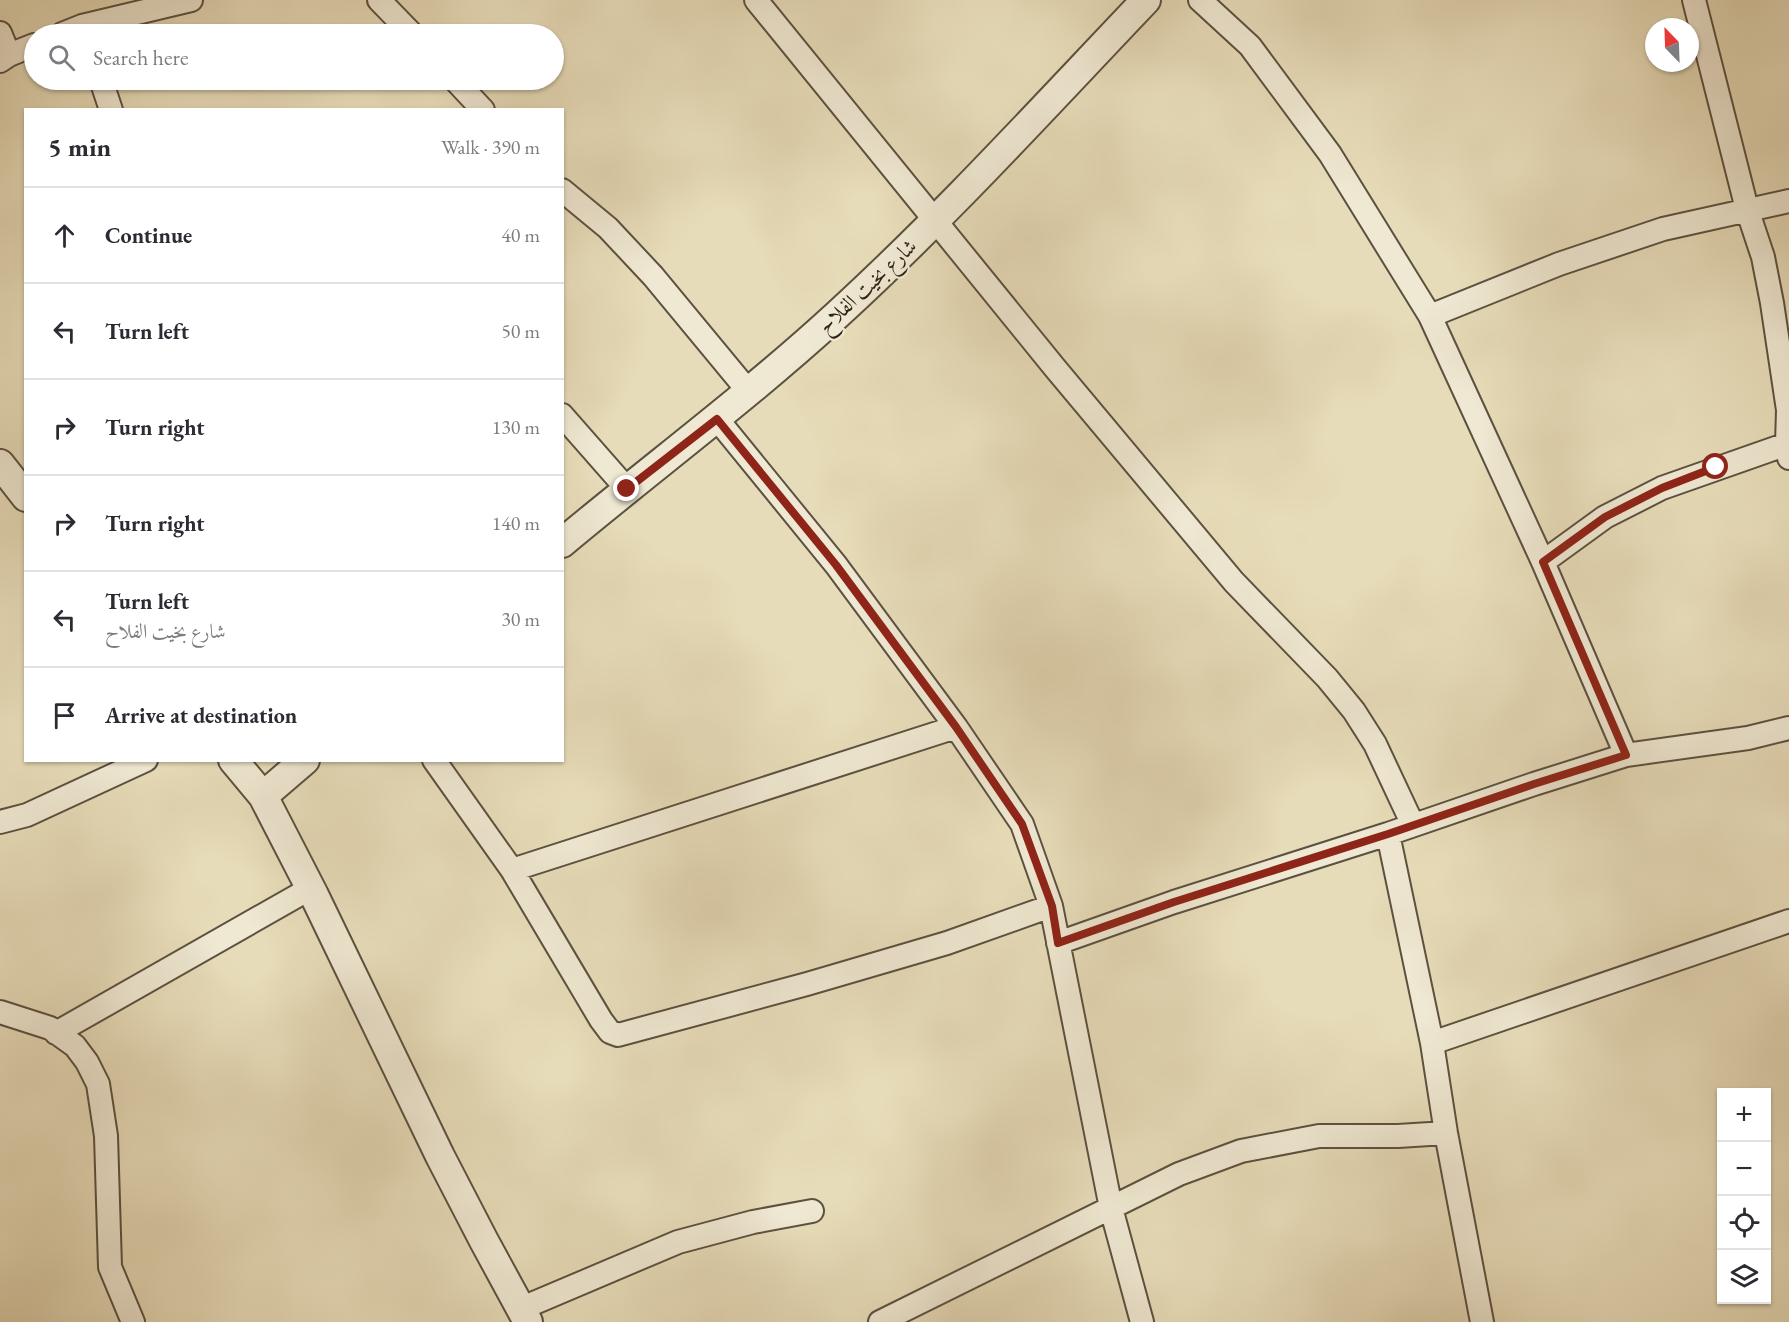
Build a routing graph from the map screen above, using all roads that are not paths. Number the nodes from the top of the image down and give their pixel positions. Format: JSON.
{"nodes":[{"id":1,"x":191,"y":0,"type":"edge"},
{"id":2,"x":379,"y":0,"type":"edge"},
{"id":3,"x":756,"y":0,"type":"edge"},
{"id":4,"x":1146,"y":0,"type":"edge"},
{"id":5,"x":1200,"y":0,"type":"edge"},
{"id":6,"x":1694,"y":0,"type":"edge"},
{"id":7,"x":105,"y":24,"type":"edge"},
{"id":8,"x":402,"y":24,"type":"edge"},
{"id":9,"x":0,"y":33,"type":"edge"},
{"id":10,"x":24,"y":49,"type":"edge"},
{"id":11,"x":5,"y":58,"type":"edge"},
{"id":12,"x":104,"y":90,"type":"edge"},
{"id":13,"x":464,"y":90,"type":"edge"},
{"id":14,"x":110,"y":108,"type":"edge"},
{"id":15,"x":481,"y":108,"type":"edge"},
{"id":16,"x":564,"y":192,"type":"edge"},
{"id":17,"x":1789,"y":201,"type":"edge"},
{"id":18,"x":1747,"y":209,"type":"junction"},
{"id":19,"x":935,"y":222,"type":"junction"},
{"id":20,"x":1430,"y":316,"type":"junction"},
{"id":21,"x":749,"y":392,"type":"junction"},
{"id":22,"x":564,"y":417,"type":"edge"},
{"id":23,"x":717,"y":419,"type":"junction"},
{"id":24,"x":1788,"y":441,"type":"edge"},
{"id":25,"x":0,"y":464,"type":"edge"},
{"id":26,"x":627,"y":489,"type":"junction"},
{"id":27,"x":24,"y":494,"type":"edge"},
{"id":28,"x":564,"y":541,"type":"edge"},
{"id":29,"x":1543,"y":562,"type":"junction"},
{"id":30,"x":956,"y":727,"type":"junction"},
{"id":31,"x":1789,"y":728,"type":"edge"},
{"id":32,"x":1626,"y":755,"type":"junction"},
{"id":33,"x":142,"y":762,"type":"edge"},
{"id":34,"x":235,"y":762,"type":"edge"},
{"id":35,"x":302,"y":762,"type":"edge"},
{"id":36,"x":435,"y":762,"type":"edge"},
{"id":37,"x":262,"y":796,"type":"junction"},
{"id":38,"x":0,"y":822,"type":"edge"},
{"id":39,"x":1413,"y":825,"type":"junction"},
{"id":40,"x":1388,"y":834,"type":"junction"},
{"id":41,"x":512,"y":870,"type":"junction"},
{"id":42,"x":310,"y":888,"type":"junction"},
{"id":43,"x":1052,"y":906,"type":"junction"},
{"id":44,"x":1789,"y":921,"type":"edge"},
{"id":45,"x":1058,"y":943,"type":"junction"},
{"id":46,"x":0,"y":1012,"type":"edge"},
{"id":47,"x":56,"y":1033,"type":"junction"},
{"id":48,"x":1432,"y":1043,"type":"junction"},
{"id":49,"x":1446,"y":1133,"type":"junction"},
{"id":50,"x":1111,"y":1208,"type":"junction"},
{"id":51,"x":812,"y":1210,"type":"dead end"},
{"id":52,"x":524,"y":1315,"type":"edge"},
{"id":53,"x":134,"y":1322,"type":"edge"},
{"id":54,"x":880,"y":1322,"type":"edge"},
{"id":55,"x":1142,"y":1322,"type":"edge"},
{"id":56,"x":1482,"y":1322,"type":"edge"}],
"edges":[{"from":1,"to":7,"type":"street"},
{"from":2,"to":8,"type":"street"},
{"from":3,"to":19,"type":"street"},
{"from":4,"to":19,"type":"street","name":"شارع بخيت الفلاح"},
{"from":5,"to":20,"type":"street"},
{"from":6,"to":18,"type":"street"},
{"from":9,"to":11,"type":"street"},
{"from":10,"to":11,"type":"street"},
{"from":12,"to":14,"type":"street"},
{"from":13,"to":15,"type":"street"},
{"from":16,"to":21,"type":"street"},
{"from":17,"to":18,"type":"street"},
{"from":18,"to":20,"type":"street"},
{"from":18,"to":24,"type":"street"},
{"from":19,"to":21,"type":"street","name":"شارع بخيت الفلاح"},
{"from":19,"to":39,"type":"street"},
{"from":20,"to":29,"type":"street"},
{"from":21,"to":23,"type":"street","name":"شارع بخيت الفلاح"},
{"from":22,"to":26,"type":"street"},
{"from":23,"to":26,"type":"street","name":"شارع بخيت الفلاح"},
{"from":23,"to":30,"type":"street"},
{"from":24,"to":29,"type":"street"},
{"from":25,"to":27,"type":"street"},
{"from":26,"to":28,"type":"street","name":"شارع بخيت الفلاح"},
{"from":29,"to":32,"type":"street"},
{"from":30,"to":41,"type":"street"},
{"from":30,"to":43,"type":"street"},
{"from":31,"to":32,"type":"street"},
{"from":32,"to":39,"type":"street"},
{"from":33,"to":38,"type":"street"},
{"from":34,"to":37,"type":"street"},
{"from":35,"to":37,"type":"street"},
{"from":36,"to":41,"type":"street"},
{"from":37,"to":42,"type":"street"},
{"from":39,"to":40,"type":"street"},
{"from":40,"to":45,"type":"street"},
{"from":40,"to":48,"type":"street"},
{"from":41,"to":43,"type":"street"},
{"from":42,"to":47,"type":"street"},
{"from":42,"to":52,"type":"street"},
{"from":43,"to":45,"type":"street"},
{"from":44,"to":48,"type":"street"},
{"from":45,"to":50,"type":"street"},
{"from":46,"to":47,"type":"street"},
{"from":47,"to":53,"type":"street"},
{"from":48,"to":49,"type":"street"},
{"from":49,"to":50,"type":"street"},
{"from":49,"to":56,"type":"street"},
{"from":50,"to":54,"type":"street"},
{"from":50,"to":55,"type":"street"},
{"from":51,"to":52,"type":"street"}]}
